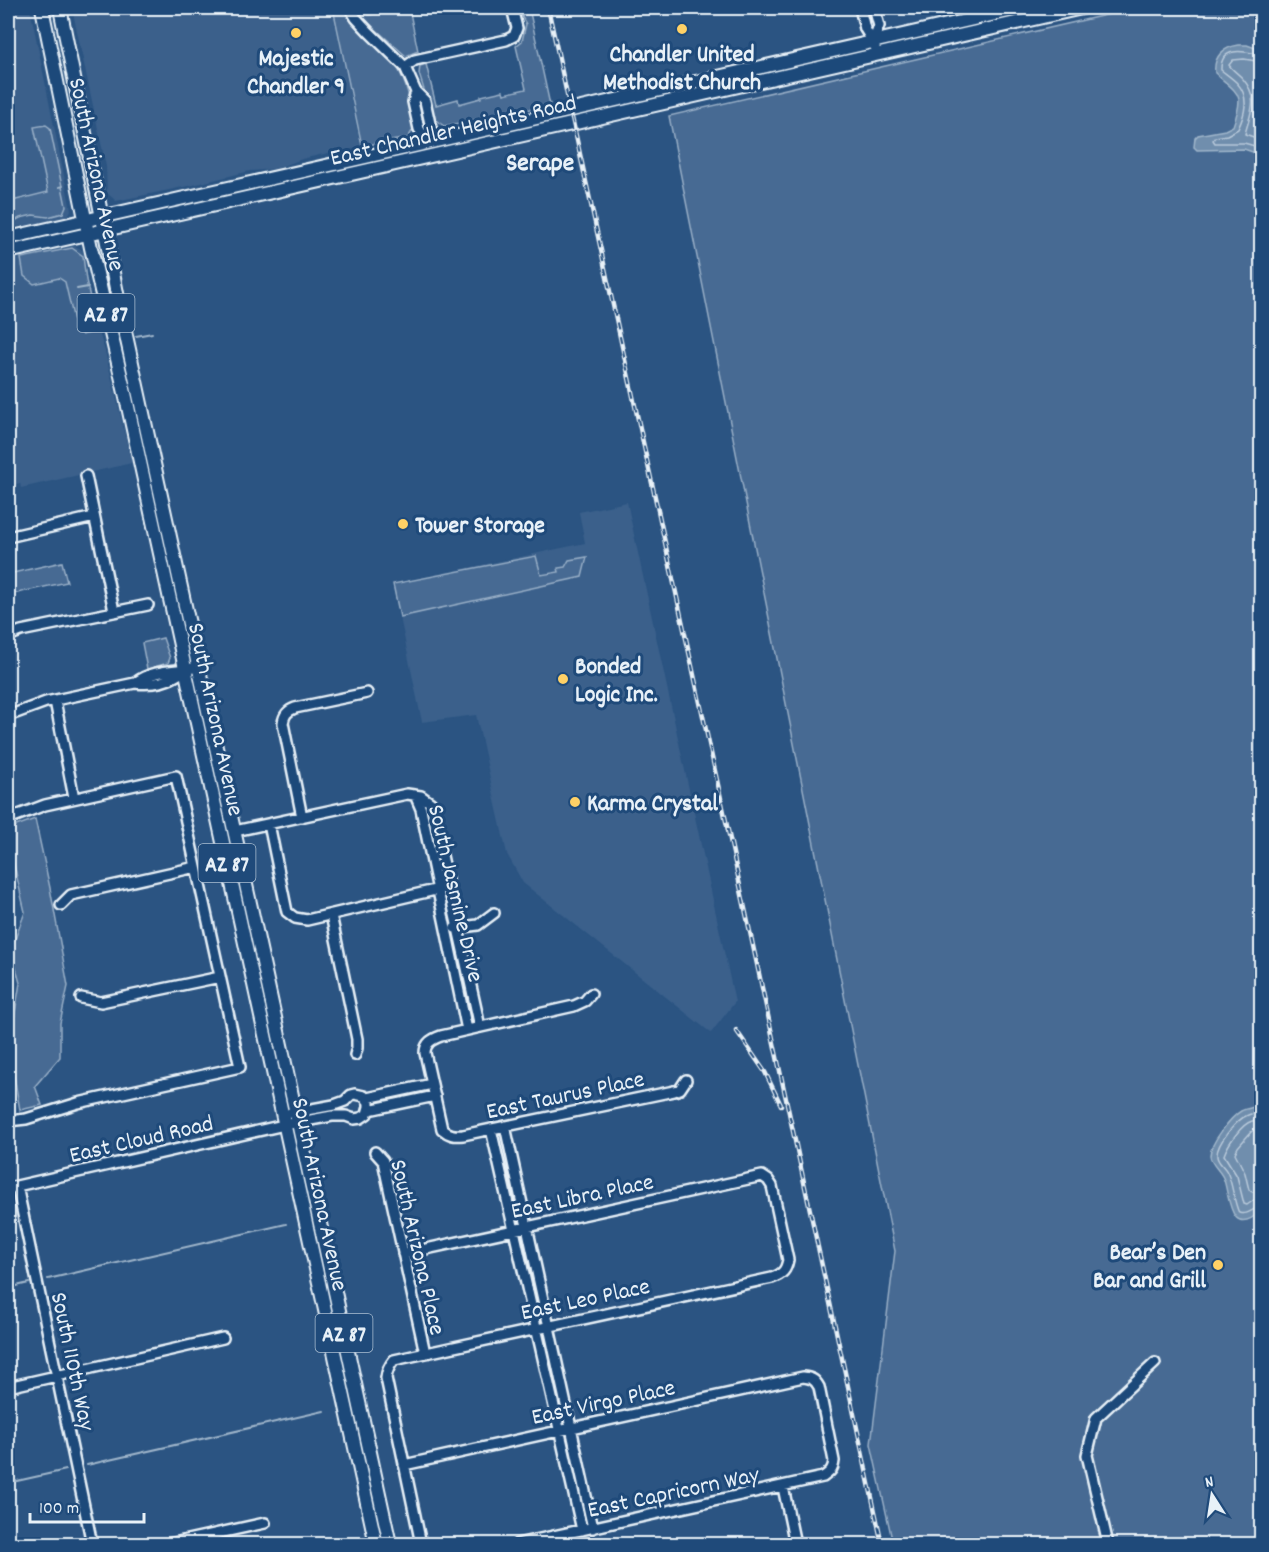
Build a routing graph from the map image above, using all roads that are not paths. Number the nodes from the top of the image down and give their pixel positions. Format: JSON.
{"nodes":[{"id":1,"x":42,"y":8,"type":"edge"},
{"id":2,"x":60,"y":8,"type":"edge"},
{"id":3,"x":350,"y":8,"type":"edge"},
{"id":4,"x":512,"y":8,"type":"edge"},
{"id":5,"x":860,"y":8,"type":"edge"},
{"id":6,"x":874,"y":8,"type":"edge"},
{"id":7,"x":1022,"y":8,"type":"edge"},
{"id":8,"x":1082,"y":8,"type":"edge"},
{"id":9,"x":873,"y":42,"type":"junction"},
{"id":10,"x":876,"y":55,"type":"junction"},
{"id":11,"x":405,"y":67,"type":"junction"},
{"id":12,"x":606,"y":102,"type":"junction"},
{"id":13,"x":609,"y":115,"type":"junction"},
{"id":14,"x":428,"y":142,"type":"junction"},
{"id":15,"x":102,"y":216,"type":"junction"},
{"id":16,"x":86,"y":220,"type":"junction"},
{"id":17,"x":104,"y":230,"type":"junction"},
{"id":18,"x":88,"y":233,"type":"junction"},
{"id":19,"x":8,"y":238,"type":"edge"},
{"id":20,"x":8,"y":252,"type":"edge"},
{"id":21,"x":149,"y":437,"type":"junction"},
{"id":22,"x":135,"y":440,"type":"junction"},
{"id":23,"x":86,"y":476,"type":"dead end"},
{"id":24,"x":94,"y":517,"type":"junction"},
{"id":25,"x":8,"y":537,"type":"edge"},
{"id":26,"x":148,"y":605,"type":"dead end"},
{"id":27,"x":114,"y":611,"type":"junction"},
{"id":28,"x":8,"y":636,"type":"edge"},
{"id":29,"x":199,"y":667,"type":"junction"},
{"id":30,"x":185,"y":670,"type":"junction"},
{"id":31,"x":367,"y":693,"type":"dead end"},
{"id":32,"x":55,"y":701,"type":"junction"},
{"id":33,"x":8,"y":717,"type":"edge"},
{"id":34,"x":74,"y":798,"type":"junction"},
{"id":35,"x":302,"y":817,"type":"junction"},
{"id":36,"x":8,"y":819,"type":"edge"},
{"id":37,"x":269,"y":824,"type":"junction"},
{"id":38,"x":235,"y":831,"type":"junction"},
{"id":39,"x":196,"y":867,"type":"junction"},
{"id":40,"x":443,"y":888,"type":"junction"},
{"id":41,"x":61,"y":905,"type":"dead end"},
{"id":42,"x":494,"y":913,"type":"dead end"},
{"id":43,"x":331,"y":915,"type":"junction"},
{"id":44,"x":459,"y":927,"type":"junction"},
{"id":45,"x":447,"y":931,"type":"junction"},
{"id":46,"x":220,"y":976,"type":"junction"},
{"id":47,"x":591,"y":994,"type":"dead end"},
{"id":48,"x":81,"y":998,"type":"dead end"},
{"id":49,"x":480,"y":1027,"type":"junction"},
{"id":50,"x":467,"y":1030,"type":"junction"},
{"id":51,"x":355,"y":1055,"type":"dead end"},
{"id":52,"x":686,"y":1080,"type":"dead end"},
{"id":53,"x":432,"y":1084,"type":"junction"},
{"id":54,"x":435,"y":1096,"type":"junction"},
{"id":55,"x":367,"y":1098,"type":"junction"},
{"id":56,"x":369,"y":1110,"type":"junction"},
{"id":57,"x":298,"y":1117,"type":"junction"},
{"id":58,"x":283,"y":1120,"type":"junction"},
{"id":59,"x":8,"y":1121,"type":"edge"},
{"id":60,"x":505,"y":1126,"type":"junction"},
{"id":61,"x":491,"y":1130,"type":"junction"},
{"id":62,"x":375,"y":1152,"type":"dead end"},
{"id":63,"x":12,"y":1187,"type":"edge"},
{"id":64,"x":527,"y":1227,"type":"junction"},
{"id":65,"x":514,"y":1230,"type":"junction"},
{"id":66,"x":403,"y":1254,"type":"junction"},
{"id":67,"x":787,"y":1268,"type":"joint"},
{"id":68,"x":549,"y":1326,"type":"junction"},
{"id":69,"x":536,"y":1329,"type":"junction"},
{"id":70,"x":224,"y":1338,"type":"dead end"},
{"id":71,"x":424,"y":1353,"type":"junction"},
{"id":72,"x":1155,"y":1363,"type":"dead end"},
{"id":73,"x":57,"y":1376,"type":"junction"},
{"id":74,"x":8,"y":1387,"type":"edge"},
{"id":75,"x":571,"y":1428,"type":"junction"},
{"id":76,"x":560,"y":1431,"type":"junction"},
{"id":77,"x":404,"y":1465,"type":"junction"},
{"id":78,"x":833,"y":1468,"type":"joint"},
{"id":79,"x":783,"y":1487,"type":"junction"},
{"id":80,"x":265,"y":1522,"type":"dead end"},
{"id":81,"x":593,"y":1528,"type":"junction"},
{"id":82,"x":582,"y":1530,"type":"junction"},
{"id":83,"x":533,"y":1543,"type":"edge"},
{"id":84,"x":92,"y":1545,"type":"edge"},
{"id":85,"x":169,"y":1545,"type":"edge"},
{"id":86,"x":376,"y":1545,"type":"edge"},
{"id":87,"x":390,"y":1545,"type":"edge"},
{"id":88,"x":421,"y":1545,"type":"edge"},
{"id":89,"x":517,"y":1545,"type":"edge"},
{"id":90,"x":795,"y":1545,"type":"edge"},
{"id":91,"x":1108,"y":1545,"type":"edge"}],
"edges":[{"from":1,"to":16,"type":"main road","name":"South Arizona Avenue","number":"AZ 87"},
{"from":2,"to":15,"type":"main road","name":"South Arizona Avenue","number":"AZ 87"},
{"from":3,"to":11,"type":"street"},
{"from":4,"to":11,"type":"street"},
{"from":5,"to":9,"type":"street"},
{"from":6,"to":9,"type":"street"},
{"from":7,"to":9,"type":"main road","name":"East Chandler Heights Road"},
{"from":8,"to":10,"type":"main road","name":"East Chandler Heights Road"},
{"from":9,"to":10,"type":"street"},
{"from":9,"to":12,"type":"main road","name":"East Chandler Heights Road"},
{"from":10,"to":13,"type":"main road","name":"East Chandler Heights Road"},
{"from":11,"to":14,"type":"street"},
{"from":12,"to":13,"type":"main road"},
{"from":12,"to":14,"type":"main road","name":"East Chandler Heights Road"},
{"from":13,"to":17,"type":"main road","name":"East Chandler Heights Road"},
{"from":14,"to":15,"type":"main road","name":"East Chandler Heights Road"},
{"from":15,"to":16,"type":"main road","name":"East Chandler Heights Road"},
{"from":15,"to":17,"type":"main road","name":"South Arizona Avenue","number":"AZ 87"},
{"from":16,"to":18,"type":"main road","name":"South Arizona Avenue","number":"AZ 87"},
{"from":16,"to":19,"type":"main road","name":"East Chandler Heights Road"},
{"from":17,"to":18,"type":"main road","name":"East Chandler Heights Road"},
{"from":17,"to":21,"type":"main road","name":"South Arizona Avenue","number":"AZ 87"},
{"from":18,"to":20,"type":"main road","name":"East Chandler Heights Road"},
{"from":18,"to":22,"type":"main road","name":"South Arizona Avenue","number":"AZ 87"},
{"from":21,"to":22,"type":"main road"},
{"from":21,"to":29,"type":"main road","name":"South Arizona Avenue","number":"AZ 87"},
{"from":22,"to":30,"type":"main road","name":"South Arizona Avenue","number":"AZ 87"},
{"from":23,"to":24,"type":"street"},
{"from":24,"to":25,"type":"street"},
{"from":24,"to":27,"type":"street"},
{"from":26,"to":27,"type":"street"},
{"from":27,"to":28,"type":"street"},
{"from":29,"to":30,"type":"street"},
{"from":29,"to":38,"type":"main road","name":"South Arizona Avenue","number":"AZ 87"},
{"from":30,"to":32,"type":"street"},
{"from":30,"to":58,"type":"main road","name":"South Arizona Avenue","number":"AZ 87"},
{"from":31,"to":35,"type":"street"},
{"from":32,"to":33,"type":"street"},
{"from":32,"to":34,"type":"street"},
{"from":34,"to":36,"type":"street"},
{"from":34,"to":39,"type":"street"},
{"from":35,"to":37,"type":"street"},
{"from":35,"to":40,"type":"street","name":"South Jasmine Drive"},
{"from":37,"to":38,"type":"street"},
{"from":37,"to":43,"type":"street"},
{"from":38,"to":57,"type":"main road","name":"South Arizona Avenue","number":"AZ 87"},
{"from":39,"to":41,"type":"street"},
{"from":39,"to":46,"type":"street"},
{"from":40,"to":43,"type":"street"},
{"from":40,"to":44,"type":"street","name":"South Jasmine Drive"},
{"from":40,"to":45,"type":"street","name":"South Jasmine Drive"},
{"from":42,"to":44,"type":"street"},
{"from":43,"to":51,"type":"street"},
{"from":44,"to":45,"type":"street"},
{"from":44,"to":49,"type":"street","name":"South Jasmine Drive"},
{"from":45,"to":50,"type":"street","name":"South Jasmine Drive"},
{"from":46,"to":48,"type":"street"},
{"from":46,"to":59,"type":"street"},
{"from":47,"to":49,"type":"street"},
{"from":49,"to":50,"type":"street"},
{"from":50,"to":53,"type":"street"},
{"from":52,"to":60,"type":"street","name":"East Taurus Place"},
{"from":53,"to":54,"type":"street"},
{"from":53,"to":55,"type":"street"},
{"from":54,"to":56,"type":"street"},
{"from":54,"to":61,"type":"street","name":"East Taurus Place"},
{"from":55,"to":56,"type":"street"},
{"from":55,"to":57,"type":"street"},
{"from":56,"to":57,"type":"street"},
{"from":57,"to":58,"type":"street"},
{"from":57,"to":87,"type":"main road","name":"South Arizona Avenue","number":"AZ 87"},
{"from":58,"to":63,"type":"street","name":"East Cloud Road"},
{"from":58,"to":86,"type":"main road","name":"South Arizona Avenue","number":"AZ 87"},
{"from":60,"to":61,"type":"street","name":"East Taurus Place"},
{"from":60,"to":64,"type":"street"},
{"from":61,"to":65,"type":"street"},
{"from":62,"to":66,"type":"street","name":"South Arizona Place"},
{"from":63,"to":73,"type":"street","name":"South 110th Way"},
{"from":64,"to":65,"type":"street","name":"East Libra Place"},
{"from":64,"to":67,"type":"street","name":"East Libra Place"},
{"from":64,"to":68,"type":"street"},
{"from":65,"to":66,"type":"street","name":"East Libra Place"},
{"from":65,"to":69,"type":"street"},
{"from":66,"to":71,"type":"street","name":"South Arizona Place"},
{"from":67,"to":68,"type":"street","name":"East Leo Place"},
{"from":68,"to":69,"type":"street","name":"East Leo Place"},
{"from":68,"to":75,"type":"street"},
{"from":69,"to":71,"type":"street","name":"East Leo Place"},
{"from":69,"to":76,"type":"street"},
{"from":70,"to":73,"type":"street"},
{"from":71,"to":77,"type":"street","name":"East Leo Place"},
{"from":72,"to":91,"type":"street"},
{"from":73,"to":74,"type":"street"},
{"from":73,"to":84,"type":"street","name":"South 110th Way"},
{"from":75,"to":76,"type":"street","name":"East Virgo Place"},
{"from":75,"to":78,"type":"street","name":"East Virgo Place"},
{"from":75,"to":81,"type":"street"},
{"from":76,"to":77,"type":"street","name":"East Virgo Place"},
{"from":76,"to":82,"type":"street"},
{"from":77,"to":88,"type":"street"},
{"from":78,"to":79,"type":"street","name":"East Capricorn Way"},
{"from":79,"to":81,"type":"street","name":"East Capricorn Way"},
{"from":79,"to":90,"type":"street"},
{"from":80,"to":85,"type":"street"},
{"from":81,"to":82,"type":"street","name":"East Capricorn Way"},
{"from":82,"to":83,"type":"street","name":"East Capricorn Way"},
{"from":83,"to":89,"type":"street","name":"East Capricorn Way"}]}
